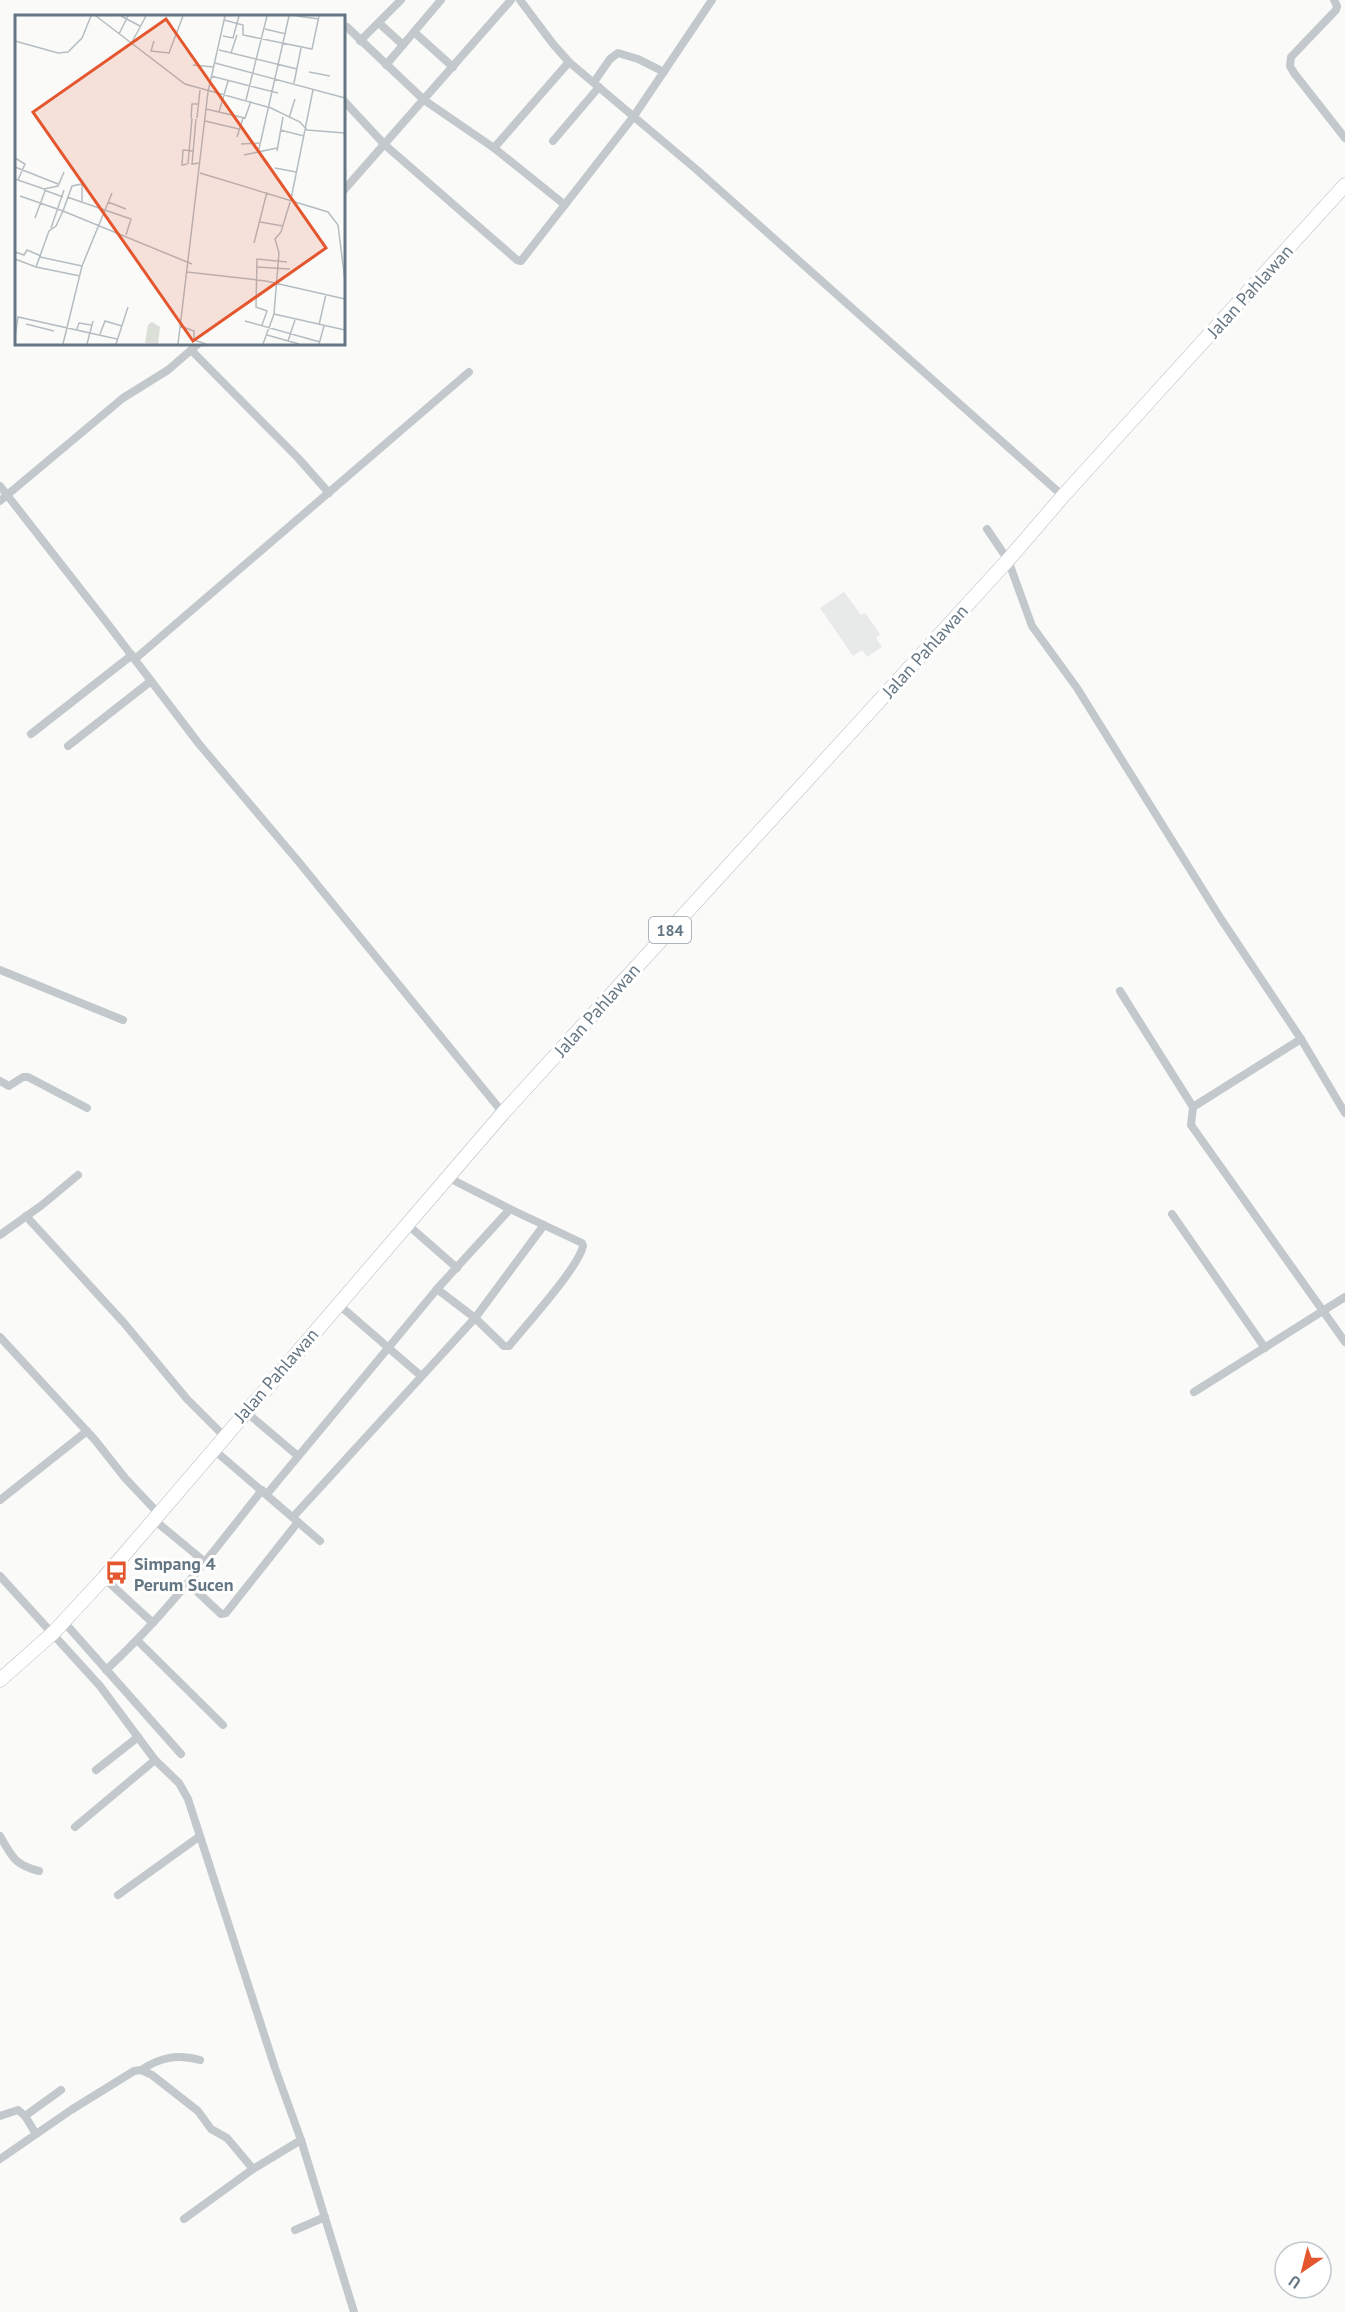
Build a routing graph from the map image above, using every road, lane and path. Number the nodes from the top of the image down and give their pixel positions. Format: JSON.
{"nodes":[{"id":1,"x":401,"y":0,"type":"edge"},
{"id":2,"x":441,"y":0,"type":"edge"},
{"id":3,"x":512,"y":0,"type":"edge"},
{"id":4,"x":520,"y":0,"type":"edge"},
{"id":5,"x":712,"y":0,"type":"edge"},
{"id":6,"x":1334,"y":0,"type":"edge"},
{"id":7,"x":379,"y":23,"type":"junction"},
{"id":8,"x":346,"y":27,"type":"dead end"},
{"id":9,"x":414,"y":32,"type":"junction"},
{"id":10,"x":360,"y":40,"type":"junction"},
{"id":11,"x":403,"y":45,"type":"junction"},
{"id":12,"x":569,"y":62,"type":"junction"},
{"id":13,"x":386,"y":65,"type":"junction"},
{"id":14,"x":453,"y":67,"type":"junction"},
{"id":15,"x":664,"y":72,"type":"junction"},
{"id":16,"x":597,"y":85,"type":"junction"},
{"id":17,"x":424,"y":100,"type":"junction"},
{"id":18,"x":345,"y":102,"type":"edge"},
{"id":19,"x":634,"y":116,"type":"junction"},
{"id":20,"x":1345,"y":138,"type":"edge"},
{"id":21,"x":553,"y":141,"type":"dead end"},
{"id":22,"x":385,"y":145,"type":"junction"},
{"id":23,"x":494,"y":148,"type":"junction"},
{"id":24,"x":1345,"y":185,"type":"edge"},
{"id":25,"x":345,"y":188,"type":"edge"},
{"id":26,"x":565,"y":206,"type":"junction"},
{"id":27,"x":195,"y":347,"type":"edge"},
{"id":28,"x":469,"y":372,"type":"dead end"},
{"id":29,"x":0,"y":486,"type":"edge"},
{"id":30,"x":329,"y":493,"type":"junction"},
{"id":31,"x":7,"y":495,"type":"junction"},
{"id":32,"x":1063,"y":496,"type":"junction"},
{"id":33,"x":0,"y":501,"type":"edge"},
{"id":34,"x":987,"y":529,"type":"dead end"},
{"id":35,"x":1008,"y":560,"type":"junction"},
{"id":36,"x":133,"y":657,"type":"junction"},
{"id":37,"x":152,"y":681,"type":"junction"},
{"id":38,"x":32,"y":734,"type":"dead end"},
{"id":39,"x":68,"y":746,"type":"dead end"},
{"id":40,"x":0,"y":970,"type":"edge"},
{"id":41,"x":1120,"y":991,"type":"dead end"},
{"id":42,"x":123,"y":1020,"type":"dead end"},
{"id":43,"x":1301,"y":1039,"type":"junction"},
{"id":44,"x":0,"y":1081,"type":"edge"},
{"id":45,"x":1193,"y":1107,"type":"junction"},
{"id":46,"x":87,"y":1108,"type":"dead end"},
{"id":47,"x":503,"y":1113,"type":"junction"},
{"id":48,"x":1345,"y":1113,"type":"edge"},
{"id":49,"x":78,"y":1175,"type":"dead end"},
{"id":50,"x":449,"y":1178,"type":"junction"},
{"id":51,"x":510,"y":1209,"type":"junction"},
{"id":52,"x":1172,"y":1214,"type":"dead end"},
{"id":53,"x":26,"y":1216,"type":"junction"},
{"id":54,"x":408,"y":1225,"type":"junction"},
{"id":55,"x":544,"y":1226,"type":"junction"},
{"id":56,"x":0,"y":1235,"type":"edge"},
{"id":57,"x":457,"y":1268,"type":"junction"},
{"id":58,"x":437,"y":1289,"type":"junction"},
{"id":59,"x":1345,"y":1297,"type":"edge"},
{"id":60,"x":338,"y":1304,"type":"junction"},
{"id":61,"x":1323,"y":1312,"type":"junction"},
{"id":62,"x":475,"y":1318,"type":"junction"},
{"id":63,"x":0,"y":1337,"type":"edge"},
{"id":64,"x":1345,"y":1342,"type":"edge"},
{"id":65,"x":388,"y":1348,"type":"junction"},
{"id":66,"x":1265,"y":1348,"type":"junction"},
{"id":67,"x":421,"y":1377,"type":"junction"},
{"id":68,"x":1194,"y":1392,"type":"dead end"},
{"id":69,"x":245,"y":1411,"type":"junction"},
{"id":70,"x":87,"y":1431,"type":"junction"},
{"id":71,"x":224,"y":1436,"type":"junction"},
{"id":72,"x":213,"y":1449,"type":"junction"},
{"id":73,"x":298,"y":1456,"type":"junction"},
{"id":74,"x":264,"y":1492,"type":"junction"},
{"id":75,"x":0,"y":1500,"type":"edge"},
{"id":76,"x":155,"y":1516,"type":"junction"},
{"id":77,"x":295,"y":1520,"type":"junction"},
{"id":78,"x":320,"y":1541,"type":"dead end"},
{"id":79,"x":205,"y":1562,"type":"junction"},
{"id":80,"x":0,"y":1576,"type":"edge"},
{"id":81,"x":104,"y":1578,"type":"junction"},
{"id":82,"x":188,"y":1583,"type":"junction"},
{"id":83,"x":63,"y":1622,"type":"junction"},
{"id":84,"x":153,"y":1623,"type":"junction"},
{"id":85,"x":53,"y":1633,"type":"junction"},
{"id":86,"x":138,"y":1641,"type":"junction"},
{"id":87,"x":106,"y":1670,"type":"junction"},
{"id":88,"x":0,"y":1680,"type":"edge"},
{"id":89,"x":223,"y":1725,"type":"dead end"},
{"id":90,"x":138,"y":1737,"type":"junction"},
{"id":91,"x":182,"y":1754,"type":"dead end"},
{"id":92,"x":155,"y":1760,"type":"junction"},
{"id":93,"x":96,"y":1770,"type":"dead end"},
{"id":94,"x":75,"y":1827,"type":"dead end"},
{"id":95,"x":0,"y":1836,"type":"edge"},
{"id":96,"x":200,"y":1836,"type":"junction"},
{"id":97,"x":39,"y":1871,"type":"dead end"},
{"id":98,"x":118,"y":1894,"type":"dead end"},
{"id":99,"x":200,"y":2060,"type":"dead end"},
{"id":100,"x":141,"y":2070,"type":"junction"},
{"id":101,"x":61,"y":2090,"type":"dead end"},
{"id":102,"x":0,"y":2116,"type":"edge"},
{"id":103,"x":25,"y":2116,"type":"junction"},
{"id":104,"x":36,"y":2134,"type":"junction"},
{"id":105,"x":301,"y":2140,"type":"junction"},
{"id":106,"x":0,"y":2159,"type":"edge"},
{"id":107,"x":253,"y":2169,"type":"junction"},
{"id":108,"x":325,"y":2217,"type":"junction"},
{"id":109,"x":184,"y":2219,"type":"dead end"},
{"id":110,"x":295,"y":2230,"type":"dead end"},
{"id":111,"x":352,"y":2311,"type":"edge"}],
"edges":[{"from":1,"to":7,"type":"street"},
{"from":2,"to":9,"type":"street"},
{"from":3,"to":14,"type":"street"},
{"from":4,"to":12,"type":"street"},
{"from":5,"to":15,"type":"street"},
{"from":6,"to":20,"type":"street"},
{"from":7,"to":10,"type":"street"},
{"from":7,"to":11,"type":"street"},
{"from":8,"to":10,"type":"street"},
{"from":9,"to":11,"type":"street"},
{"from":9,"to":14,"type":"street"},
{"from":10,"to":13,"type":"street"},
{"from":11,"to":13,"type":"street"},
{"from":12,"to":16,"type":"street"},
{"from":12,"to":23,"type":"street"},
{"from":13,"to":17,"type":"street"},
{"from":14,"to":17,"type":"street"},
{"from":15,"to":16,"type":"street"},
{"from":15,"to":19,"type":"street"},
{"from":16,"to":19,"type":"street"},
{"from":16,"to":21,"type":"street"},
{"from":17,"to":22,"type":"street"},
{"from":17,"to":23,"type":"street"},
{"from":18,"to":22,"type":"street"},
{"from":19,"to":26,"type":"street"},
{"from":19,"to":32,"type":"street"},
{"from":22,"to":25,"type":"street"},
{"from":22,"to":26,"type":"street"},
{"from":23,"to":26,"type":"street"},
{"from":24,"to":32,"type":"main road","name":"Jalan Pahlawan","number":"184"},
{"from":27,"to":30,"type":"street"},
{"from":27,"to":31,"type":"street"},
{"from":28,"to":30,"type":"street"},
{"from":29,"to":31,"type":"street"},
{"from":30,"to":36,"type":"street"},
{"from":31,"to":33,"type":"street"},
{"from":31,"to":36,"type":"street"},
{"from":32,"to":35,"type":"main road","name":"Jalan Pahlawan","number":"184"},
{"from":34,"to":35,"type":"street"},
{"from":35,"to":43,"type":"street"},
{"from":35,"to":47,"type":"main road","name":"Jalan Pahlawan","number":"184"},
{"from":36,"to":37,"type":"street"},
{"from":36,"to":38,"type":"street"},
{"from":37,"to":39,"type":"street"},
{"from":37,"to":47,"type":"street"},
{"from":40,"to":42,"type":"street"},
{"from":41,"to":45,"type":"street"},
{"from":43,"to":45,"type":"street"},
{"from":43,"to":48,"type":"street"},
{"from":44,"to":46,"type":"street"},
{"from":45,"to":61,"type":"street"},
{"from":47,"to":50,"type":"main road","name":"Jalan Pahlawan","number":"184"},
{"from":49,"to":53,"type":"street"},
{"from":50,"to":51,"type":"street"},
{"from":50,"to":54,"type":"main road","name":"Jalan Pahlawan","number":"184"},
{"from":51,"to":55,"type":"street"},
{"from":51,"to":57,"type":"street"},
{"from":52,"to":66,"type":"street"},
{"from":53,"to":56,"type":"street"},
{"from":53,"to":71,"type":"street"},
{"from":54,"to":57,"type":"street"},
{"from":54,"to":60,"type":"main road","name":"Jalan Pahlawan","number":"184"},
{"from":55,"to":62,"type":"street"},
{"from":55,"to":62,"type":"street"},
{"from":57,"to":58,"type":"street"},
{"from":58,"to":62,"type":"street"},
{"from":58,"to":65,"type":"street"},
{"from":59,"to":61,"type":"street"},
{"from":60,"to":65,"type":"street"},
{"from":60,"to":69,"type":"main road","name":"Jalan Pahlawan","number":"184"},
{"from":61,"to":64,"type":"street"},
{"from":61,"to":66,"type":"street"},
{"from":62,"to":67,"type":"street"},
{"from":63,"to":70,"type":"street"},
{"from":65,"to":67,"type":"street"},
{"from":65,"to":73,"type":"street"},
{"from":66,"to":68,"type":"street"},
{"from":67,"to":77,"type":"street"},
{"from":69,"to":71,"type":"main road","name":"Jalan Pahlawan","number":"184"},
{"from":69,"to":73,"type":"street"},
{"from":70,"to":75,"type":"street"},
{"from":70,"to":76,"type":"street"},
{"from":71,"to":72,"type":"main road","name":"Jalan Pahlawan","number":"184"},
{"from":72,"to":74,"type":"street"},
{"from":72,"to":76,"type":"main road","name":"Jalan Pahlawan","number":"184"},
{"from":73,"to":74,"type":"street"},
{"from":74,"to":77,"type":"street"},
{"from":74,"to":79,"type":"street"},
{"from":76,"to":79,"type":"street"},
{"from":76,"to":81,"type":"main road","name":"Jalan Pahlawan","number":"184"},
{"from":77,"to":78,"type":"street"},
{"from":77,"to":82,"type":"street"},
{"from":79,"to":82,"type":"street"},
{"from":80,"to":85,"type":"street"},
{"from":81,"to":83,"type":"main road","name":"Jalan Pahlawan","number":"184"},
{"from":81,"to":84,"type":"street"},
{"from":82,"to":84,"type":"street"},
{"from":83,"to":85,"type":"main road","name":"Jalan Pahlawan","number":"184"},
{"from":83,"to":87,"type":"street"},
{"from":84,"to":86,"type":"street"},
{"from":85,"to":88,"type":"main road","name":"Jalan Pahlawan","number":"184"},
{"from":85,"to":90,"type":"street"},
{"from":86,"to":87,"type":"street"},
{"from":86,"to":89,"type":"street"},
{"from":87,"to":91,"type":"street"},
{"from":90,"to":92,"type":"street"},
{"from":90,"to":93,"type":"street"},
{"from":92,"to":94,"type":"street"},
{"from":92,"to":96,"type":"street"},
{"from":95,"to":97,"type":"street"},
{"from":96,"to":98,"type":"street"},
{"from":96,"to":105,"type":"street"},
{"from":99,"to":100,"type":"street"},
{"from":100,"to":104,"type":"street"},
{"from":100,"to":107,"type":"street"},
{"from":101,"to":103,"type":"street"},
{"from":102,"to":103,"type":"street"},
{"from":103,"to":104,"type":"street"},
{"from":104,"to":106,"type":"street"},
{"from":105,"to":107,"type":"street"},
{"from":105,"to":108,"type":"street"},
{"from":107,"to":109,"type":"street"},
{"from":108,"to":110,"type":"street"},
{"from":108,"to":111,"type":"street"}]}
